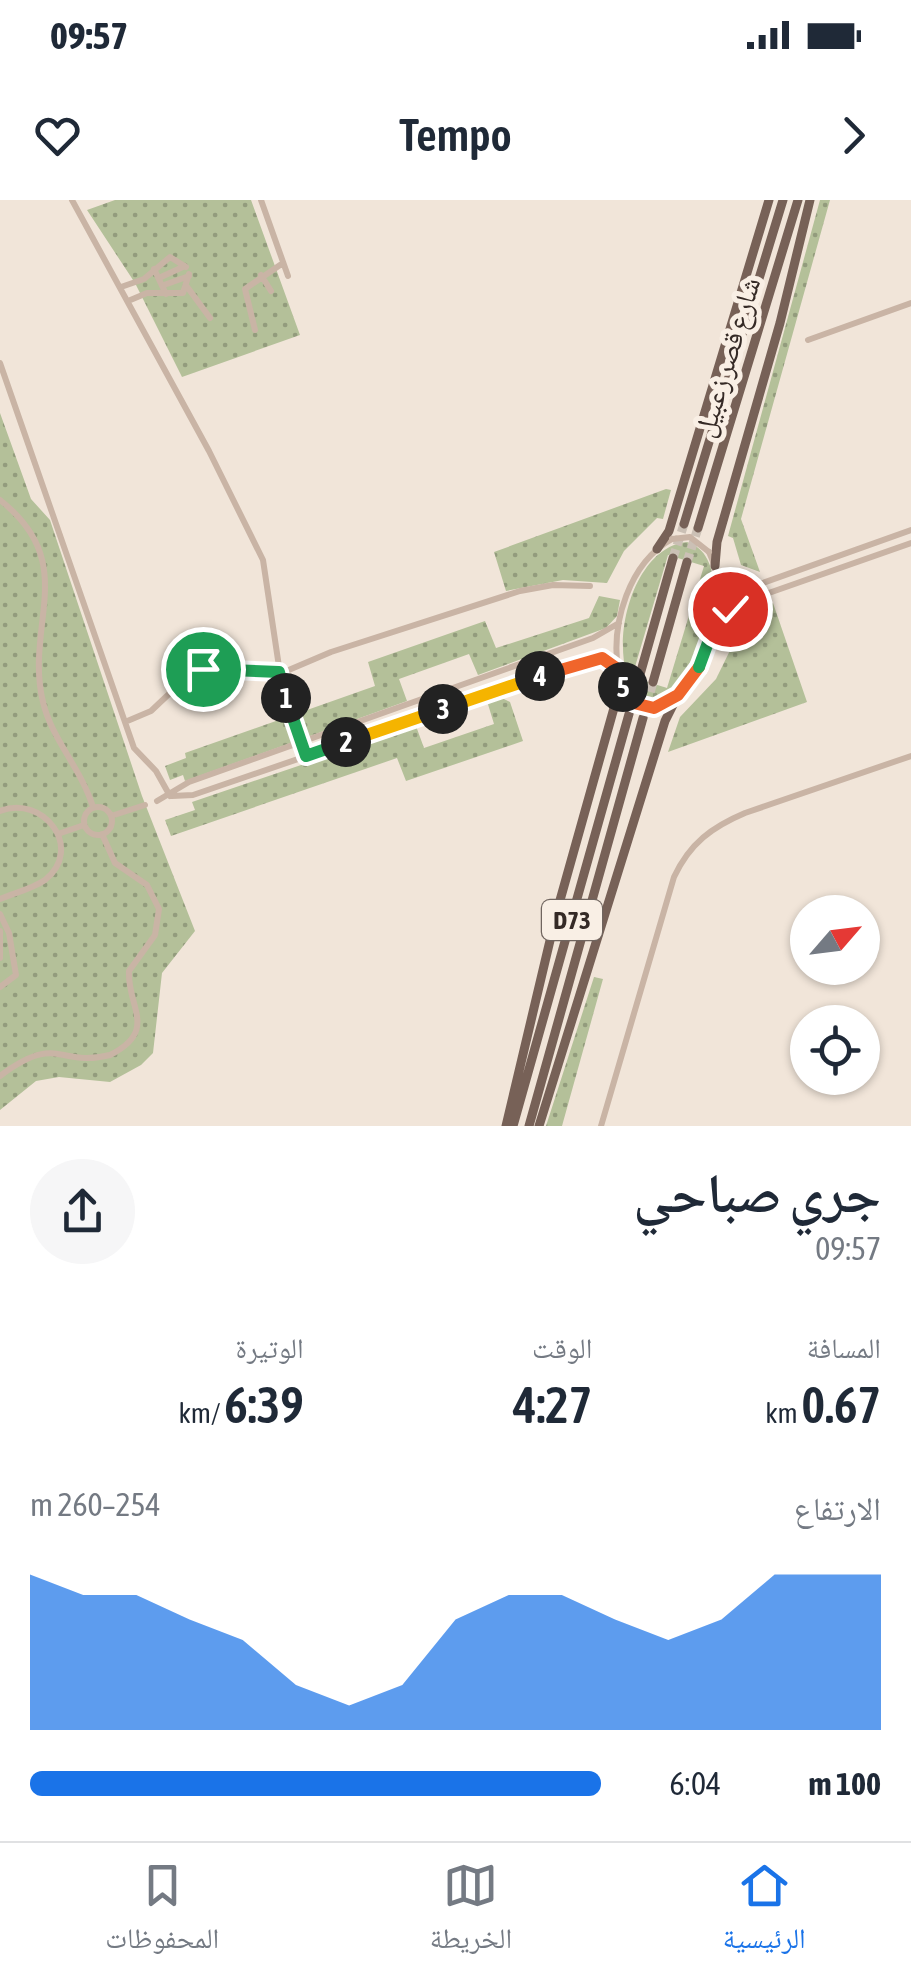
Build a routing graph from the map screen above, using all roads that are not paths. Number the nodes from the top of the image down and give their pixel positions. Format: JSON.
{"nodes":[{"id":1,"x":85,"y":200,"type":"edge"},
{"id":2,"x":261,"y":200,"type":"edge"},
{"id":3,"x":769,"y":200,"type":"edge"},
{"id":4,"x":783,"y":200,"type":"edge"},
{"id":5,"x":798,"y":200,"type":"edge"},
{"id":6,"x":810,"y":200,"type":"edge"},
{"id":7,"x":74,"y":202,"type":"edge"},
{"id":8,"x":283,"y":262,"type":"junction"},
{"id":9,"x":154,"y":270,"type":"junction"},
{"id":10,"x":187,"y":270,"type":"junction"},
{"id":11,"x":261,"y":275,"type":"junction"},
{"id":12,"x":288,"y":276,"type":"dead end"},
{"id":13,"x":163,"y":281,"type":"junction"},
{"id":14,"x":121,"y":287,"type":"junction"},
{"id":15,"x":188,"y":288,"type":"junction"},
{"id":16,"x":271,"y":291,"type":"dead end"},
{"id":17,"x":166,"y":294,"type":"junction"},
{"id":18,"x":128,"y":301,"type":"junction"},
{"id":19,"x":911,"y":303,"type":"edge"},
{"id":20,"x":210,"y":318,"type":"dead end"},
{"id":21,"x":256,"y":330,"type":"dead end"},
{"id":22,"x":808,"y":340,"type":"dead end"},
{"id":23,"x":0,"y":363,"type":"edge"},
{"id":24,"x":0,"y":500,"type":"edge"},
{"id":25,"x":684,"y":524,"type":"tunnel mouth"},
{"id":26,"x":698,"y":528,"type":"tunnel mouth"},
{"id":27,"x":911,"y":530,"type":"edge"},
{"id":28,"x":911,"y":544,"type":"edge"},
{"id":29,"x":657,"y":549,"type":"junction"},
{"id":30,"x":674,"y":558,"type":"tunnel mouth"},
{"id":31,"x":687,"y":562,"type":"tunnel mouth"},
{"id":32,"x":716,"y":569,"type":"junction"},
{"id":33,"x":590,"y":586,"type":"dead end"},
{"id":34,"x":716,"y":621,"type":"junction"},
{"id":35,"x":618,"y":623,"type":"junction"},
{"id":36,"x":279,"y":672,"type":"junction"},
{"id":37,"x":639,"y":678,"type":"tunnel mouth"},
{"id":38,"x":653,"y":682,"type":"tunnel mouth"},
{"id":39,"x":622,"y":683,"type":"junction"},
{"id":40,"x":678,"y":695,"type":"junction"},
{"id":41,"x":628,"y":714,"type":"tunnel mouth"},
{"id":42,"x":642,"y":718,"type":"tunnel mouth"},
{"id":43,"x":125,"y":722,"type":"junction"},
{"id":44,"x":302,"y":743,"type":"junction"},
{"id":45,"x":306,"y":756,"type":"junction"},
{"id":46,"x":911,"y":756,"type":"edge"},
{"id":47,"x":170,"y":796,"type":"junction"},
{"id":48,"x":157,"y":801,"type":"dead end"},
{"id":49,"x":145,"y":805,"type":"dead end"},
{"id":50,"x":93,"y":807,"type":"junction"},
{"id":51,"x":0,"y":812,"type":"edge"},
{"id":52,"x":111,"y":816,"type":"junction"},
{"id":53,"x":84,"y":825,"type":"junction"},
{"id":54,"x":58,"y":834,"type":"junction"},
{"id":55,"x":102,"y":834,"type":"junction"},
{"id":56,"x":0,"y":899,"type":"edge"},
{"id":57,"x":0,"y":914,"type":"edge"},
{"id":58,"x":0,"y":931,"type":"edge"},
{"id":59,"x":12,"y":953,"type":"junction"},
{"id":60,"x":0,"y":958,"type":"edge"},
{"id":61,"x":0,"y":988,"type":"edge"},
{"id":62,"x":0,"y":1076,"type":"edge"},
{"id":63,"x":510,"y":1126,"type":"edge"},
{"id":64,"x":529,"y":1126,"type":"edge"},
{"id":65,"x":538,"y":1126,"type":"edge"},
{"id":66,"x":602,"y":1126,"type":"edge"}],
"edges":[{"from":1,"to":7,"type":"street"},
{"from":2,"to":8,"type":"street"},
{"from":3,"to":29,"type":"main road"},
{"from":4,"to":25,"type":"main road","name":"شارع قصر زعبيل"},
{"from":5,"to":26,"type":"main road","name":"شارع قصر زعبيل"},
{"from":6,"to":32,"type":"main road"},
{"from":7,"to":14,"type":"street"},
{"from":8,"to":11,"type":"street"},
{"from":8,"to":12,"type":"street"},
{"from":9,"to":10,"type":"street"},
{"from":9,"to":13,"type":"street"},
{"from":9,"to":14,"type":"street"},
{"from":10,"to":13,"type":"street"},
{"from":10,"to":15,"type":"street"},
{"from":11,"to":16,"type":"street"},
{"from":11,"to":21,"type":"street"},
{"from":13,"to":17,"type":"street"},
{"from":14,"to":18,"type":"street"},
{"from":15,"to":17,"type":"street"},
{"from":15,"to":20,"type":"street"},
{"from":17,"to":18,"type":"street"},
{"from":18,"to":36,"type":"street"},
{"from":19,"to":22,"type":"street"},
{"from":23,"to":43,"type":"street"},
{"from":24,"to":50,"type":"street"},
{"from":27,"to":32,"type":"street"},
{"from":28,"to":34,"type":"street"},
{"from":29,"to":32,"type":"street","bridge":true},
{"from":29,"to":35,"type":"street"},
{"from":30,"to":37,"type":"main road"},
{"from":31,"to":38,"type":"main road"},
{"from":32,"to":34,"type":"street"},
{"from":33,"to":36,"type":"street"},
{"from":34,"to":40,"type":"street"},
{"from":35,"to":39,"type":"street"},
{"from":35,"to":44,"type":"street"},
{"from":36,"to":43,"type":"street"},
{"from":36,"to":44,"type":"street"},
{"from":39,"to":40,"type":"street","bridge":true},
{"from":39,"to":45,"type":"street"},
{"from":39,"to":63,"type":"main road"},
{"from":40,"to":65,"type":"main road"},
{"from":41,"to":63,"type":"main road","number":"D73"},
{"from":42,"to":64,"type":"main road","number":"D73"},
{"from":43,"to":47,"type":"street"},
{"from":44,"to":45,"type":"street"},
{"from":44,"to":47,"type":"street"},
{"from":45,"to":47,"type":"street"},
{"from":46,"to":66,"type":"street"},
{"from":47,"to":48,"type":"street"},
{"from":49,"to":52,"type":"street"},
{"from":50,"to":52,"type":"street"},
{"from":50,"to":53,"type":"street"},
{"from":51,"to":54,"type":"street"},
{"from":52,"to":55,"type":"street"},
{"from":53,"to":54,"type":"street"},
{"from":53,"to":55,"type":"street"},
{"from":54,"to":56,"type":"street"},
{"from":55,"to":62,"type":"street"},
{"from":57,"to":59,"type":"street"},
{"from":58,"to":60,"type":"street"},
{"from":59,"to":60,"type":"street"},
{"from":59,"to":61,"type":"street"}]}
